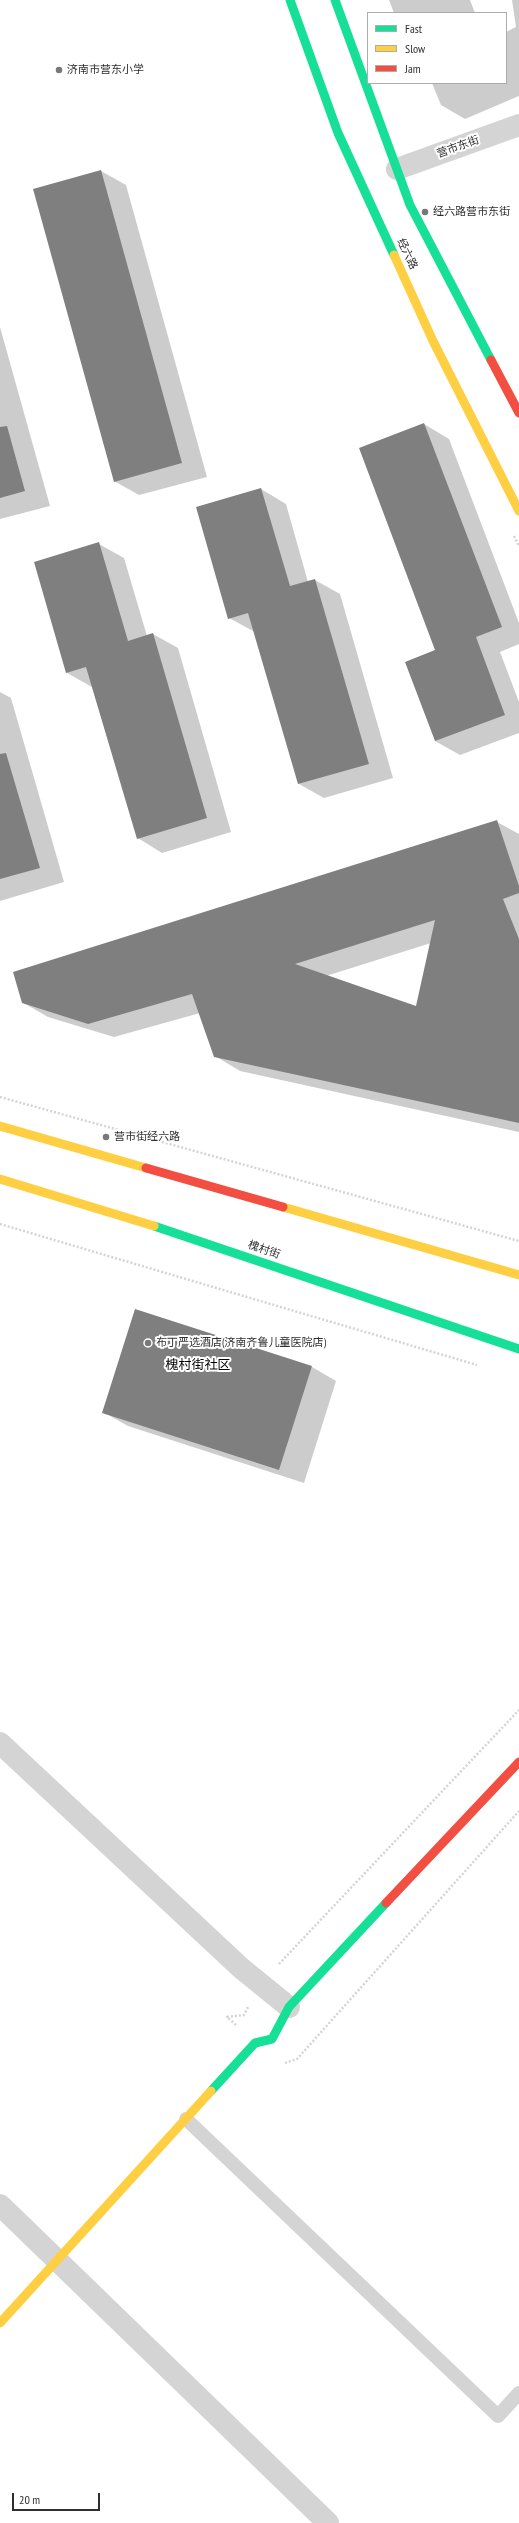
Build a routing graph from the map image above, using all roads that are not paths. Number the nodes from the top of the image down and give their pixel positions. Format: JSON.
{"nodes":[{"id":1,"x":290,"y":0,"type":"edge"},
{"id":2,"x":334,"y":0,"type":"edge"},
{"id":3,"x":519,"y":125,"type":"edge"},
{"id":4,"x":397,"y":169,"type":"junction"},
{"id":5,"x":519,"y":413,"type":"edge"},
{"id":6,"x":519,"y":511,"type":"edge"},
{"id":7,"x":0,"y":1126,"type":"edge"},
{"id":8,"x":0,"y":1179,"type":"edge"},
{"id":9,"x":519,"y":1275,"type":"edge"},
{"id":10,"x":519,"y":1349,"type":"edge"},
{"id":11,"x":0,"y":1743,"type":"edge"},
{"id":12,"x":519,"y":1762,"type":"edge"},
{"id":13,"x":289,"y":2007,"type":"junction"},
{"id":14,"x":186,"y":2119,"type":"junction"},
{"id":15,"x":0,"y":2205,"type":"edge"},
{"id":16,"x":58,"y":2259,"type":"junction"},
{"id":17,"x":0,"y":2323,"type":"edge"},
{"id":18,"x":519,"y":2394,"type":"edge"},
{"id":19,"x":328,"y":2523,"type":"edge"}],
"edges":[{"from":1,"to":6,"type":"main road","name":"经六路"},
{"from":2,"to":4,"type":"main road"},
{"from":3,"to":4,"type":"street","name":"营市东街"},
{"from":4,"to":5,"type":"main road"},
{"from":7,"to":9,"type":"main road"},
{"from":8,"to":10,"type":"main road","name":"槐村街"},
{"from":11,"to":13,"type":"street"},
{"from":12,"to":13,"type":"main road"},
{"from":13,"to":14,"type":"main road"},
{"from":14,"to":16,"type":"main road"},
{"from":14,"to":18,"type":"lane"},
{"from":15,"to":16,"type":"street"},
{"from":16,"to":17,"type":"main road"},
{"from":16,"to":19,"type":"street"}]}
